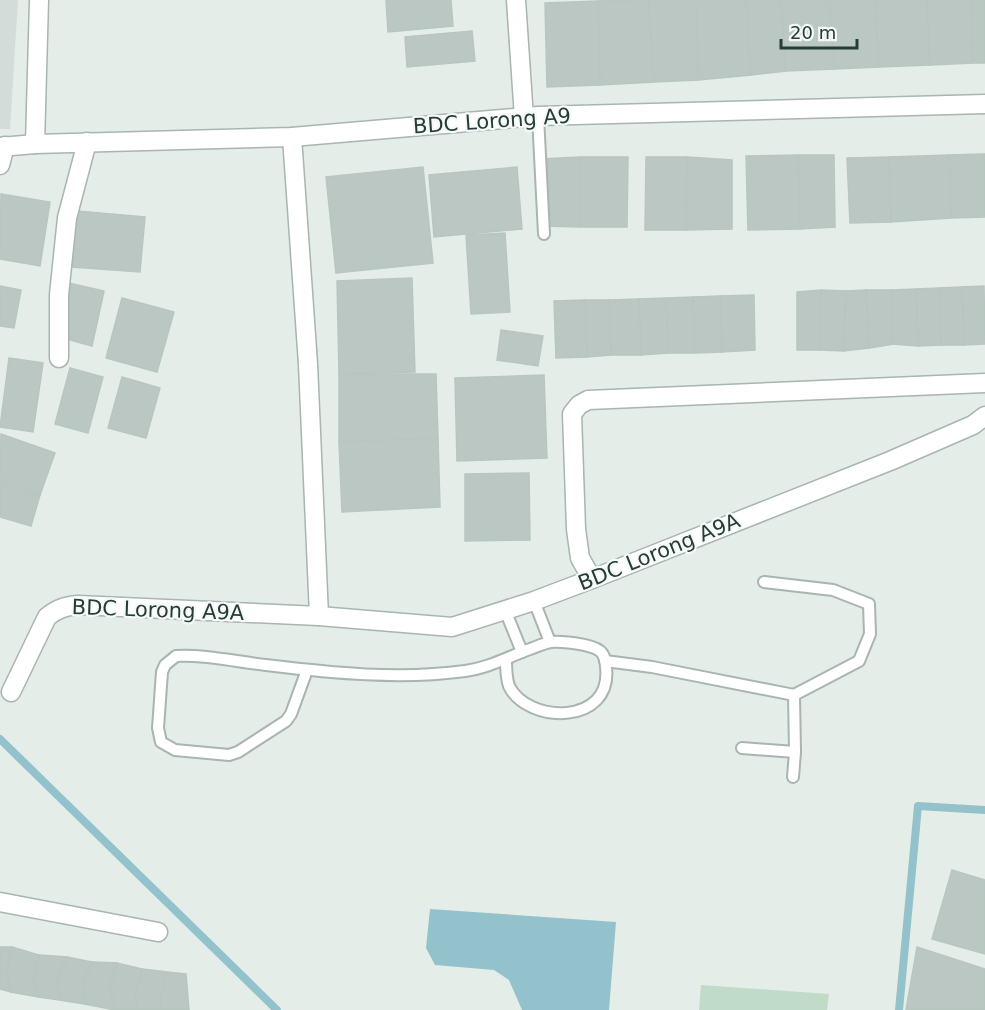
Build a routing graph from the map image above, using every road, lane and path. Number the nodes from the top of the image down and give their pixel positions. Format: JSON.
{"nodes":[{"id":1,"x":39,"y":0,"type":"edge"},
{"id":2,"x":516,"y":0,"type":"edge"},
{"id":3,"x":985,"y":105,"type":"edge"},
{"id":4,"x":531,"y":117,"type":"junction"},
{"id":5,"x":292,"y":136,"type":"junction"},
{"id":6,"x":87,"y":142,"type":"junction"},
{"id":7,"x":35,"y":144,"type":"junction"},
{"id":8,"x":2,"y":147,"type":"edge"},
{"id":9,"x":0,"y":165,"type":"edge"},
{"id":10,"x":544,"y":234,"type":"dead end"},
{"id":11,"x":59,"y":358,"type":"dead end"},
{"id":12,"x":985,"y":382,"type":"edge"},
{"id":13,"x":985,"y":416,"type":"edge"},
{"id":14,"x":592,"y":579,"type":"junction"},
{"id":15,"x":764,"y":582,"type":"dead end"},
{"id":16,"x":534,"y":601,"type":"junction"},
{"id":17,"x":506,"y":610,"type":"junction"},
{"id":18,"x":319,"y":616,"type":"junction"},
{"id":19,"x":550,"y":642,"type":"junction"},
{"id":20,"x":522,"y":652,"type":"junction"},
{"id":21,"x":506,"y":659,"type":"junction"},
{"id":22,"x":605,"y":661,"type":"junction"},
{"id":23,"x":307,"y":670,"type":"junction"},
{"id":24,"x":11,"y":692,"type":"dead end"},
{"id":25,"x":794,"y":695,"type":"junction"},
{"id":26,"x":742,"y":748,"type":"dead end"},
{"id":27,"x":795,"y":752,"type":"junction"},
{"id":28,"x":793,"y":777,"type":"dead end"},
{"id":29,"x":0,"y":902,"type":"edge"},
{"id":30,"x":158,"y":932,"type":"dead end"}],
"edges":[{"from":1,"to":7,"type":"street"},
{"from":2,"to":4,"type":"street"},
{"from":3,"to":4,"type":"street","name":"BDC Lorong A9"},
{"from":4,"to":5,"type":"street","name":"BDC Lorong A9"},
{"from":4,"to":10,"type":"lane"},
{"from":5,"to":6,"type":"street","name":"BDC Lorong A9"},
{"from":5,"to":18,"type":"street"},
{"from":6,"to":7,"type":"street","name":"BDC Lorong A9"},
{"from":6,"to":11,"type":"street"},
{"from":7,"to":8,"type":"street","name":"BDC Lorong A9"},
{"from":8,"to":9,"type":"street"},
{"from":12,"to":14,"type":"street"},
{"from":13,"to":14,"type":"street","name":"BDC Lorong A9A"},
{"from":14,"to":16,"type":"street","name":"BDC Lorong A9A"},
{"from":15,"to":25,"type":"lane"},
{"from":16,"to":17,"type":"street","name":"BDC Lorong A9A"},
{"from":16,"to":19,"type":"lane"},
{"from":17,"to":18,"type":"street","name":"BDC Lorong A9A"},
{"from":17,"to":20,"type":"lane"},
{"from":18,"to":24,"type":"street","name":"BDC Lorong A9A"},
{"from":19,"to":20,"type":"lane"},
{"from":19,"to":22,"type":"lane"},
{"from":20,"to":21,"type":"lane"},
{"from":21,"to":22,"type":"lane"},
{"from":21,"to":23,"type":"lane"},
{"from":22,"to":25,"type":"lane"},
{"from":23,"to":23,"type":"lane"},
{"from":25,"to":27,"type":"lane"},
{"from":26,"to":27,"type":"lane"},
{"from":27,"to":28,"type":"lane"},
{"from":29,"to":30,"type":"street"}]}
